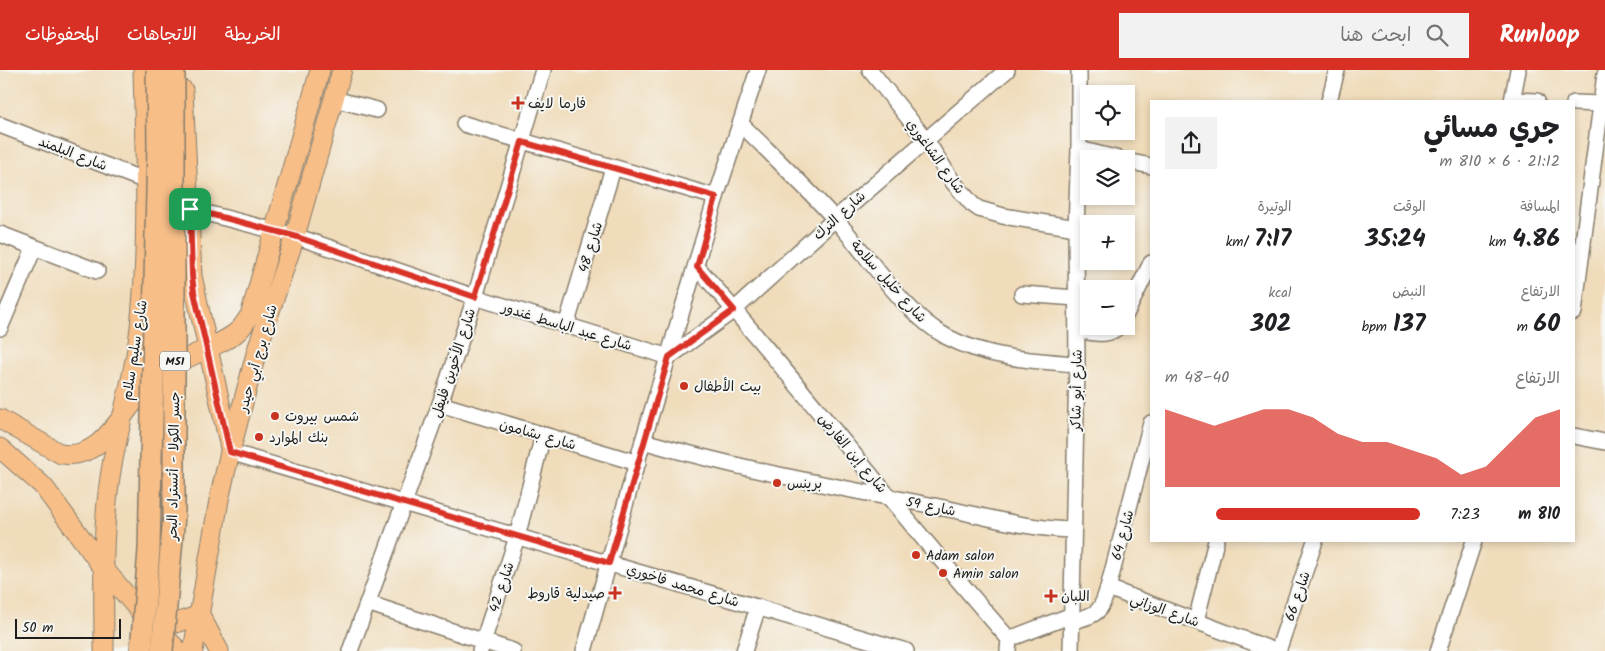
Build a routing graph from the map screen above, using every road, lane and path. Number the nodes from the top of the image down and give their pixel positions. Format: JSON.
{"nodes":[{"id":1,"x":143,"y":70,"type":"edge"},
{"id":2,"x":157,"y":70,"type":"edge"},
{"id":3,"x":174,"y":70,"type":"edge"},
{"id":4,"x":183,"y":70,"type":"edge"},
{"id":5,"x":320,"y":70,"type":"edge"},
{"id":6,"x":342,"y":70,"type":"edge"},
{"id":7,"x":543,"y":70,"type":"edge"},
{"id":8,"x":758,"y":70,"type":"edge"},
{"id":9,"x":870,"y":70,"type":"edge"},
{"id":10,"x":1007,"y":70,"type":"edge"},
{"id":11,"x":1079,"y":70,"type":"edge"},
{"id":12,"x":1337,"y":70,"type":"edge"},
{"id":13,"x":1518,"y":70,"type":"edge"},
{"id":14,"x":1605,"y":74,"type":"edge"},
{"id":15,"x":334,"y":99,"type":"junction"},
{"id":16,"x":1328,"y":100,"type":"edge"},
{"id":17,"x":1512,"y":100,"type":"edge"},
{"id":18,"x":1575,"y":103,"type":"edge"},
{"id":19,"x":1600,"y":104,"type":"junction"},
{"id":20,"x":377,"y":110,"type":"dead end"},
{"id":21,"x":464,"y":124,"type":"dead end"},
{"id":22,"x":741,"y":124,"type":"junction"},
{"id":23,"x":0,"y":125,"type":"edge"},
{"id":24,"x":926,"y":140,"type":"junction"},
{"id":25,"x":522,"y":142,"type":"junction"},
{"id":26,"x":1079,"y":149,"type":"junction"},
{"id":27,"x":1083,"y":150,"type":"edge"},
{"id":28,"x":1135,"y":162,"type":"edge"},
{"id":29,"x":1150,"y":166,"type":"edge"},
{"id":30,"x":613,"y":168,"type":"junction"},
{"id":31,"x":146,"y":181,"type":"junction"},
{"id":32,"x":716,"y":197,"type":"junction"},
{"id":33,"x":190,"y":209,"type":"junction"},
{"id":34,"x":835,"y":219,"type":"junction"},
{"id":35,"x":1076,"y":228,"type":"junction"},
{"id":36,"x":274,"y":230,"type":"junction"},
{"id":37,"x":0,"y":234,"type":"edge"},
{"id":38,"x":294,"y":236,"type":"junction"},
{"id":39,"x":34,"y":248,"type":"junction"},
{"id":40,"x":1150,"y":265,"type":"edge"},
{"id":41,"x":697,"y":267,"type":"junction"},
{"id":42,"x":97,"y":272,"type":"dead end"},
{"id":43,"x":1022,"y":294,"type":"dead end"},
{"id":44,"x":1135,"y":296,"type":"edge"},
{"id":45,"x":475,"y":297,"type":"junction"},
{"id":46,"x":1076,"y":298,"type":"junction"},
{"id":47,"x":1575,"y":304,"type":"edge"},
{"id":48,"x":734,"y":310,"type":"junction"},
{"id":49,"x":566,"y":326,"type":"junction"},
{"id":50,"x":0,"y":328,"type":"edge"},
{"id":51,"x":1077,"y":330,"type":"junction"},
{"id":52,"x":1080,"y":330,"type":"edge"},
{"id":53,"x":208,"y":347,"type":"junction"},
{"id":54,"x":669,"y":357,"type":"junction"},
{"id":55,"x":1077,"y":364,"type":"junction"},
{"id":56,"x":440,"y":404,"type":"junction"},
{"id":57,"x":123,"y":415,"type":"junction"},
{"id":58,"x":0,"y":419,"type":"edge"},
{"id":59,"x":1150,"y":427,"type":"edge"},
{"id":60,"x":543,"y":436,"type":"junction"},
{"id":61,"x":1575,"y":436,"type":"edge"},
{"id":62,"x":643,"y":441,"type":"junction"},
{"id":63,"x":1605,"y":442,"type":"edge"},
{"id":64,"x":0,"y":448,"type":"edge"},
{"id":65,"x":230,"y":452,"type":"junction"},
{"id":66,"x":638,"y":463,"type":"junction"},
{"id":67,"x":891,"y":499,"type":"junction"},
{"id":68,"x":403,"y":504,"type":"junction"},
{"id":69,"x":1073,"y":530,"type":"junction"},
{"id":70,"x":517,"y":536,"type":"junction"},
{"id":71,"x":1216,"y":542,"type":"edge"},
{"id":72,"x":1315,"y":542,"type":"edge"},
{"id":73,"x":1472,"y":542,"type":"edge"},
{"id":74,"x":609,"y":563,"type":"junction"},
{"id":75,"x":104,"y":569,"type":"junction"},
{"id":76,"x":1108,"y":588,"type":"junction"},
{"id":77,"x":367,"y":603,"type":"junction"},
{"id":78,"x":758,"y":607,"type":"junction"},
{"id":79,"x":200,"y":615,"type":"junction"},
{"id":80,"x":1072,"y":619,"type":"junction"},
{"id":81,"x":1196,"y":621,"type":"junction"},
{"id":82,"x":149,"y":622,"type":"junction"},
{"id":83,"x":1008,"y":645,"type":"edge"},
{"id":84,"x":481,"y":646,"type":"edge"},
{"id":85,"x":104,"y":651,"type":"edge"},
{"id":86,"x":141,"y":651,"type":"edge"},
{"id":87,"x":162,"y":651,"type":"edge"},
{"id":88,"x":179,"y":651,"type":"edge"},
{"id":89,"x":193,"y":651,"type":"edge"},
{"id":90,"x":218,"y":651,"type":"edge"},
{"id":91,"x":350,"y":651,"type":"edge"},
{"id":92,"x":513,"y":651,"type":"edge"},
{"id":93,"x":584,"y":651,"type":"edge"},
{"id":94,"x":744,"y":651,"type":"edge"},
{"id":95,"x":906,"y":651,"type":"edge"},
{"id":96,"x":1071,"y":651,"type":"edge"},
{"id":97,"x":1277,"y":651,"type":"edge"},
{"id":98,"x":1438,"y":651,"type":"edge"}],
"edges":[{"from":1,"to":31,"type":"main road","name":"شارع سليم سلام"},
{"from":2,"to":86,"type":"highway","name":"جسر الكولا - أتستراد البحر","number":"M51","bridge":true},
{"from":3,"to":87,"type":"highway","name":"جسر الكولا - أتستراد البحر","number":"M51","bridge":true},
{"from":4,"to":33,"type":"main road"},
{"from":5,"to":36,"type":"main road","name":"شارع برج أبي حيدر"},
{"from":6,"to":15,"type":"main road","name":"شارع برج أبي حيدر"},
{"from":7,"to":25,"type":"street","name":"شارع الأخوين فليفل"},
{"from":8,"to":22,"type":"street"},
{"from":9,"to":24,"type":"street","name":"شارع الشاغوري"},
{"from":10,"to":24,"type":"street","name":"شارع الترك"},
{"from":11,"to":26,"type":"street","name":"شارع أبو شاكر"},
{"from":12,"to":16,"type":"street"},
{"from":13,"to":17,"type":"street"},
{"from":14,"to":19,"type":"street"},
{"from":15,"to":20,"type":"street"},
{"from":15,"to":38,"type":"main road","name":"شارع برج أبي حيدر"},
{"from":18,"to":19,"type":"street"},
{"from":19,"to":47,"type":"street"},
{"from":21,"to":25,"type":"street"},
{"from":22,"to":32,"type":"street"},
{"from":22,"to":34,"type":"street","name":"شارع خليل سلامة"},
{"from":23,"to":31,"type":"street","name":"شارع البلمند"},
{"from":24,"to":34,"type":"street","name":"شارع الترك"},
{"from":24,"to":35,"type":"street","name":"شارع الشاغوري"},
{"from":25,"to":30,"type":"street"},
{"from":25,"to":45,"type":"street","name":"شارع الأخوين فليفل"},
{"from":26,"to":27,"type":"street"},
{"from":26,"to":35,"type":"street","name":"شارع أبو شاكر"},
{"from":28,"to":29,"type":"street"},
{"from":30,"to":32,"type":"street"},
{"from":30,"to":49,"type":"street","name":"شارع 48"},
{"from":31,"to":57,"type":"main road","name":"شارع سليم سلام"},
{"from":32,"to":41,"type":"street"},
{"from":33,"to":36,"type":"street","name":"شارع عبد الباسط غندور"},
{"from":33,"to":53,"type":"main road"},
{"from":34,"to":48,"type":"street","name":"شارع الترك"},
{"from":34,"to":55,"type":"street","name":"شارع خليل سلامة"},
{"from":35,"to":46,"type":"street","name":"شارع أبو شاكر"},
{"from":36,"to":38,"type":"street","name":"شارع عبد الباسط غندور"},
{"from":36,"to":53,"type":"main road","name":"شارع برج أبي حيدر"},
{"from":37,"to":39,"type":"street"},
{"from":38,"to":45,"type":"street","name":"شارع عبد الباسط غندور"},
{"from":38,"to":65,"type":"main road","name":"شارع برج أبي حيدر"},
{"from":39,"to":42,"type":"street"},
{"from":39,"to":50,"type":"street"},
{"from":40,"to":44,"type":"street"},
{"from":41,"to":48,"type":"street","name":"شارع إبن الفارض"},
{"from":41,"to":54,"type":"street"},
{"from":43,"to":46,"type":"street"},
{"from":45,"to":49,"type":"street","name":"شارع عبد الباسط غندور"},
{"from":45,"to":56,"type":"street","name":"شارع الأخوين فليفل"},
{"from":46,"to":51,"type":"street","name":"شارع أبو شاكر"},
{"from":48,"to":54,"type":"street","name":"شارع الترك"},
{"from":48,"to":67,"type":"street","name":"شارع إبن الفارض"},
{"from":49,"to":54,"type":"street","name":"شارع عبد الباسط غندور"},
{"from":51,"to":52,"type":"street"},
{"from":51,"to":55,"type":"street","name":"شارع أبو شاكر"},
{"from":53,"to":57,"type":"main road","name":"شارع برج أبي حيدر"},
{"from":53,"to":65,"type":"main road"},
{"from":54,"to":62,"type":"street"},
{"from":55,"to":69,"type":"street","name":"شارع أبو شاكر"},
{"from":56,"to":60,"type":"street","name":"شارع بشامون"},
{"from":56,"to":68,"type":"street","name":"شارع الأخوين فليفل"},
{"from":57,"to":58,"type":"main road","name":"شارع برج أبي حيدر"},
{"from":57,"to":75,"type":"main road","name":"شارع سليم سلام"},
{"from":59,"to":76,"type":"street","name":"شارع 64"},
{"from":60,"to":66,"type":"street","name":"شارع بشامون"},
{"from":60,"to":70,"type":"street","name":"شارع 42"},
{"from":61,"to":63,"type":"street"},
{"from":62,"to":66,"type":"street"},
{"from":62,"to":67,"type":"street","name":"شارع 59"},
{"from":64,"to":75,"type":"main road"},
{"from":65,"to":68,"type":"street","name":"شارع محمد فاخوري"},
{"from":65,"to":79,"type":"main road","name":"شارع برج أبي حيدر"},
{"from":66,"to":74,"type":"street"},
{"from":67,"to":69,"type":"street","name":"شارع 59"},
{"from":67,"to":83,"type":"street","name":"شارع إبن الفارض"},
{"from":68,"to":70,"type":"street","name":"شارع محمد فاخوري"},
{"from":68,"to":77,"type":"street","name":"شارع الأخوين فليفل"},
{"from":69,"to":80,"type":"street","name":"شارع أبو شاكر"},
{"from":70,"to":74,"type":"street","name":"شارع محمد فاخوري"},
{"from":70,"to":84,"type":"street","name":"شارع 42"},
{"from":71,"to":81,"type":"street"},
{"from":72,"to":97,"type":"street","name":"شارع 66"},
{"from":73,"to":98,"type":"street"},
{"from":74,"to":78,"type":"street","name":"شارع محمد فاخوري"},
{"from":74,"to":93,"type":"street"},
{"from":75,"to":82,"type":"main road"},
{"from":75,"to":85,"type":"main road","name":"شارع سليم سلام"},
{"from":76,"to":80,"type":"street"},
{"from":76,"to":81,"type":"street","name":"شارع الوزاني"},
{"from":77,"to":84,"type":"street"},
{"from":77,"to":91,"type":"street","name":"شارع الأخوين فليفل"},
{"from":78,"to":94,"type":"street"},
{"from":78,"to":95,"type":"street","name":"شارع محمد فاخوري"},
{"from":79,"to":82,"type":"main road"},
{"from":79,"to":89,"type":"main road","name":"شارع برج أبي حيدر"},
{"from":79,"to":90,"type":"main road"},
{"from":80,"to":83,"type":"street","name":"شارع إبن الفارض"},
{"from":80,"to":96,"type":"street","name":"شارع أبو شاكر"},
{"from":81,"to":97,"type":"street","name":"شارع الوزاني"},
{"from":82,"to":88,"type":"main road"},
{"from":84,"to":92,"type":"street"}]}
